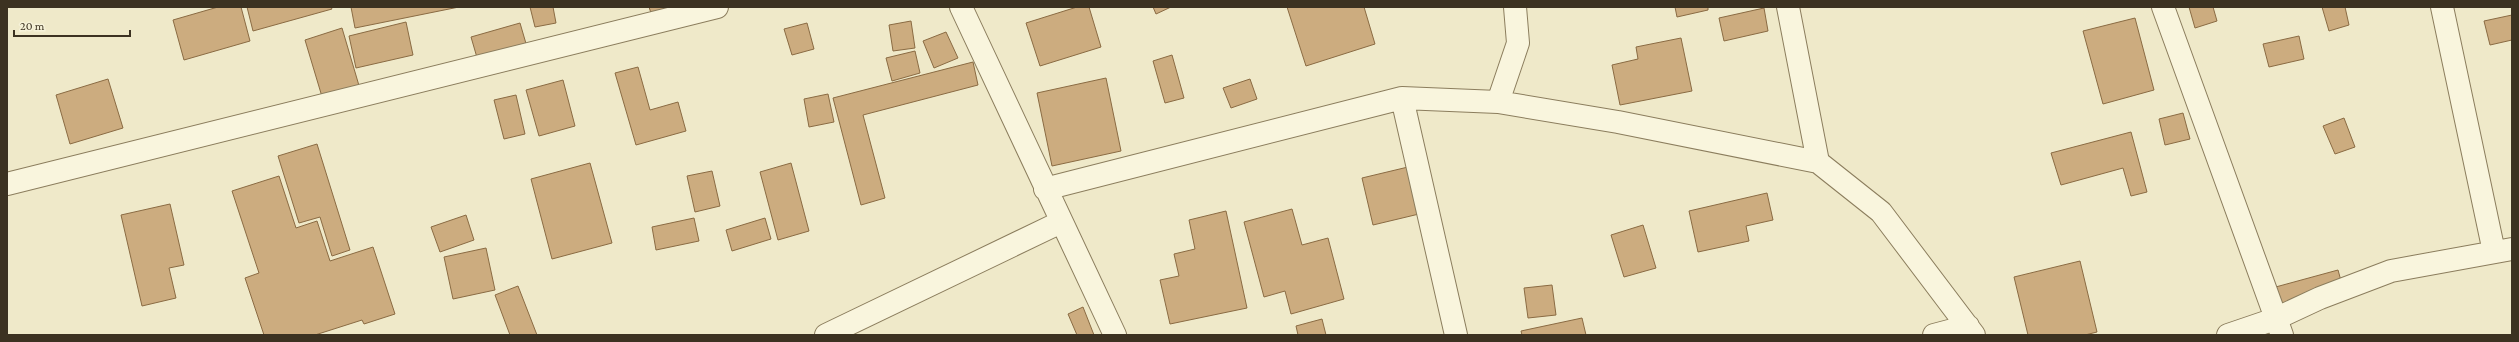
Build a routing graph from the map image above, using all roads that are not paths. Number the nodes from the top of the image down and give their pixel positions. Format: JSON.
{"nodes":[{"id":1,"x":717,"y":7,"type":"edge"},
{"id":2,"x":961,"y":7,"type":"edge"},
{"id":3,"x":1515,"y":7,"type":"edge"},
{"id":4,"x":1788,"y":7,"type":"edge"},
{"id":5,"x":2163,"y":7,"type":"edge"},
{"id":6,"x":2442,"y":7,"type":"edge"},
{"id":7,"x":1402,"y":98,"type":"junction"},
{"id":8,"x":1498,"y":102,"type":"junction"},
{"id":9,"x":1818,"y":162,"type":"junction"},
{"id":10,"x":7,"y":184,"type":"edge"},
{"id":11,"x":1045,"y":189,"type":"junction"},
{"id":12,"x":1061,"y":222,"type":"junction"},
{"id":13,"x":2503,"y":250,"type":"edge"},
{"id":14,"x":2278,"y":327,"type":"edge"},
{"id":15,"x":1971,"y":331,"type":"edge"},
{"id":16,"x":826,"y":335,"type":"edge"},
{"id":17,"x":1114,"y":335,"type":"edge"},
{"id":18,"x":1456,"y":335,"type":"edge"},
{"id":19,"x":1934,"y":335,"type":"edge"},
{"id":20,"x":2228,"y":335,"type":"edge"}],
"edges":[{"from":1,"to":10,"type":"street"},
{"from":2,"to":11,"type":"street"},
{"from":3,"to":8,"type":"street"},
{"from":4,"to":9,"type":"street"},
{"from":5,"to":14,"type":"street"},
{"from":6,"to":13,"type":"street"},
{"from":7,"to":8,"type":"street"},
{"from":7,"to":11,"type":"street"},
{"from":7,"to":18,"type":"street"},
{"from":8,"to":9,"type":"street"},
{"from":9,"to":15,"type":"street"},
{"from":11,"to":12,"type":"street"},
{"from":12,"to":16,"type":"street"},
{"from":12,"to":17,"type":"street"},
{"from":13,"to":14,"type":"street"},
{"from":14,"to":20,"type":"street"},
{"from":15,"to":19,"type":"street"}]}
